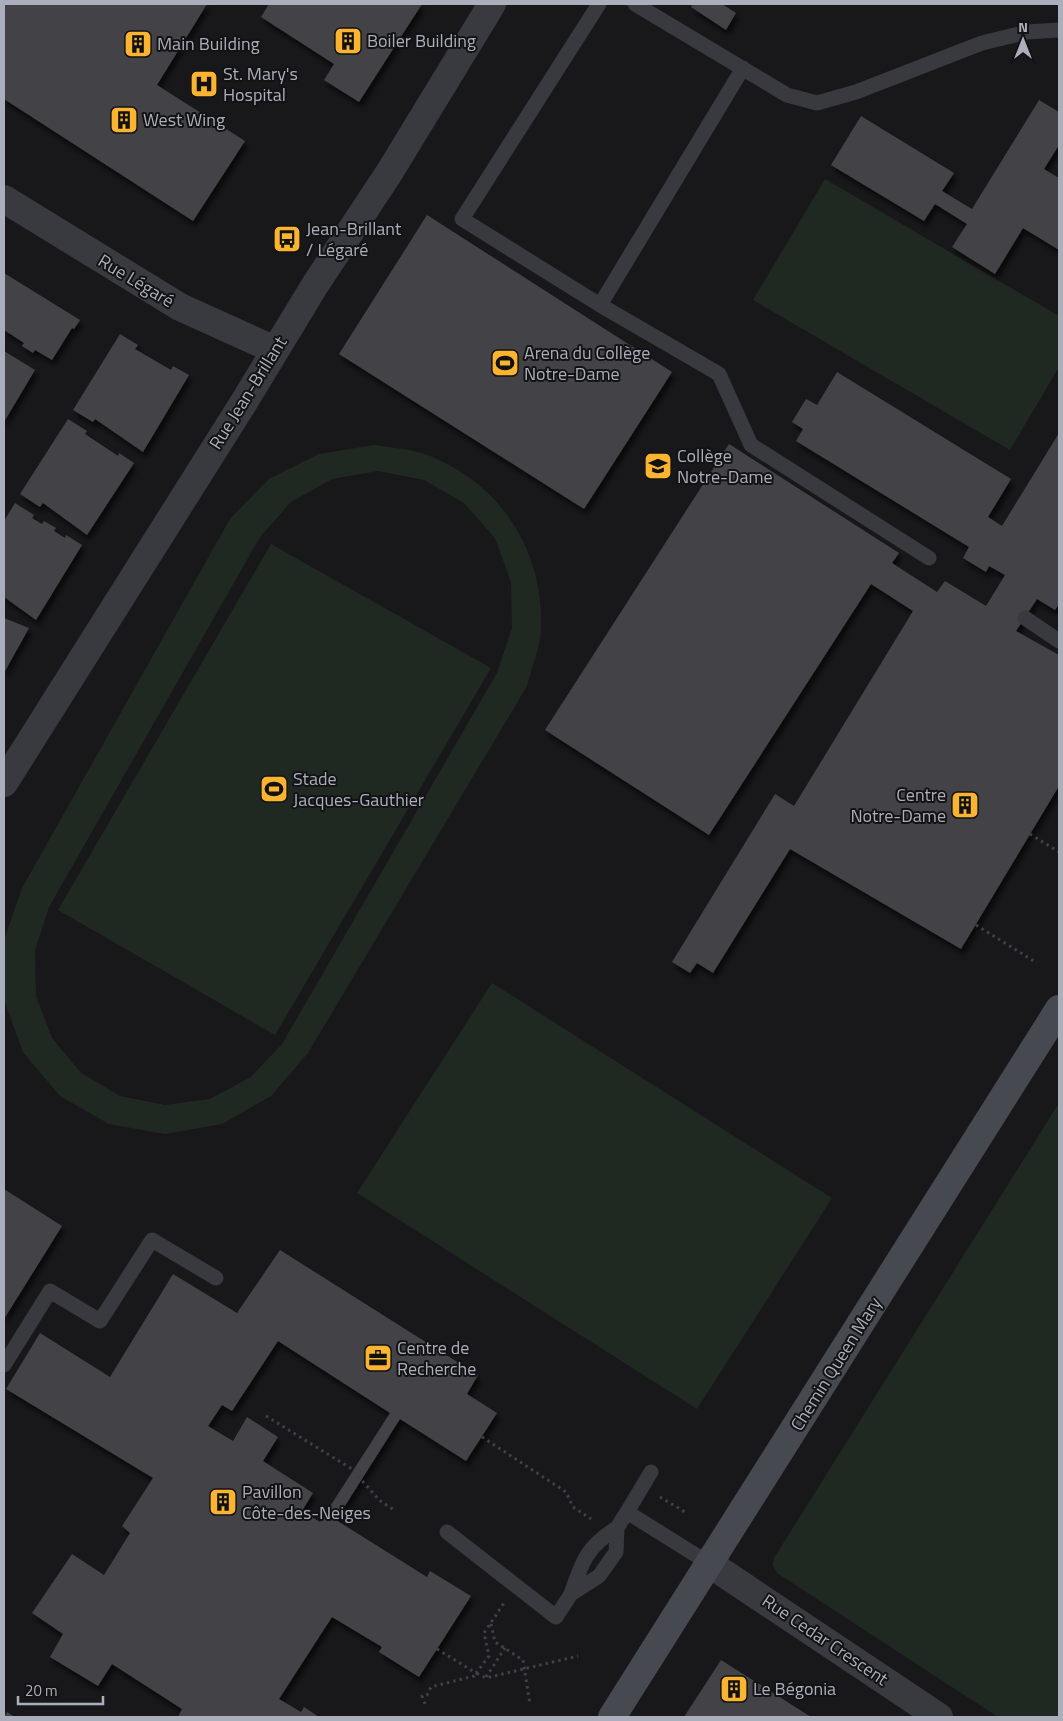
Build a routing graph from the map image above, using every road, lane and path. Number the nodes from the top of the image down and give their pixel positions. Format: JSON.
{"nodes":[{"id":1,"x":492,"y":4,"type":"edge"},
{"id":2,"x":599,"y":4,"type":"edge"},
{"id":3,"x":635,"y":4,"type":"edge"},
{"id":4,"x":1059,"y":30,"type":"edge"},
{"id":5,"x":743,"y":68,"type":"junction"},
{"id":6,"x":4,"y":199,"type":"edge"},
{"id":7,"x":600,"y":305,"type":"junction"},
{"id":8,"x":275,"y":350,"type":"junction"},
{"id":9,"x":929,"y":558,"type":"dead end"},
{"id":10,"x":1025,"y":618,"type":"dead end"},
{"id":11,"x":1059,"y":641,"type":"edge"},
{"id":12,"x":4,"y":783,"type":"edge"},
{"id":13,"x":1030,"y":834,"type":"dead end"},
{"id":14,"x":1059,"y":846,"type":"edge"},
{"id":15,"x":1058,"y":851,"type":"edge"},
{"id":16,"x":976,"y":924,"type":"dead end"},
{"id":17,"x":1037,"y":964,"type":"dead end"},
{"id":18,"x":1059,"y":1009,"type":"edge"},
{"id":19,"x":216,"y":1278,"type":"dead end"},
{"id":20,"x":4,"y":1365,"type":"edge"},
{"id":21,"x":266,"y":1416,"type":"dead end"},
{"id":22,"x":482,"y":1437,"type":"dead end"},
{"id":23,"x":651,"y":1472,"type":"dead end"},
{"id":24,"x":643,"y":1486,"type":"junction"},
{"id":25,"x":394,"y":1510,"type":"dead end"},
{"id":26,"x":627,"y":1512,"type":"junction"},
{"id":27,"x":685,"y":1512,"type":"dead end"},
{"id":28,"x":617,"y":1528,"type":"junction"},
{"id":29,"x":447,"y":1532,"type":"dead end"},
{"id":30,"x":710,"y":1564,"type":"junction"},
{"id":31,"x":571,"y":1594,"type":"junction"},
{"id":32,"x":504,"y":1602,"type":"dead end"},
{"id":33,"x":491,"y":1622,"type":"junction"},
{"id":34,"x":505,"y":1648,"type":"junction"},
{"id":35,"x":437,"y":1649,"type":"dead end"},
{"id":36,"x":578,"y":1656,"type":"dead end"},
{"id":37,"x":525,"y":1670,"type":"junction"},
{"id":38,"x":476,"y":1673,"type":"junction"},
{"id":39,"x":486,"y":1678,"type":"junction"},
{"id":40,"x":425,"y":1704,"type":"dead end"},
{"id":41,"x":530,"y":1704,"type":"dead end"},
{"id":42,"x":612,"y":1717,"type":"edge"},
{"id":43,"x":939,"y":1717,"type":"edge"}],
"edges":[{"from":1,"to":8,"type":"street","name":"Rue Jean-Brillant"},
{"from":2,"to":7,"type":"lane"},
{"from":3,"to":5,"type":"lane"},
{"from":4,"to":5,"type":"lane"},
{"from":5,"to":7,"type":"lane"},
{"from":6,"to":8,"type":"street","name":"Rue Légaré"},
{"from":7,"to":9,"type":"lane"},
{"from":8,"to":12,"type":"street","name":"Rue Jean-Brillant"},
{"from":10,"to":11,"type":"lane"},
{"from":13,"to":15,"type":"path"},
{"from":14,"to":15,"type":"path"},
{"from":16,"to":17,"type":"path"},
{"from":18,"to":30,"type":"street","name":"Chemin Queen Mary"},
{"from":19,"to":20,"type":"lane"},
{"from":21,"to":25,"type":"path"},
{"from":22,"to":28,"type":"path"},
{"from":23,"to":24,"type":"lane"},
{"from":24,"to":26,"type":"lane"},
{"from":24,"to":27,"type":"path"},
{"from":26,"to":28,"type":"lane"},
{"from":26,"to":30,"type":"lane"},
{"from":28,"to":31,"type":"lane"},
{"from":28,"to":31,"type":"lane"},
{"from":29,"to":31,"type":"lane"},
{"from":30,"to":42,"type":"street","name":"Chemin Queen Mary"},
{"from":30,"to":43,"type":"street","name":"Rue Cedar Crescent"},
{"from":32,"to":33,"type":"path"},
{"from":33,"to":34,"type":"path"},
{"from":33,"to":38,"type":"path"},
{"from":34,"to":37,"type":"path"},
{"from":34,"to":39,"type":"path"},
{"from":35,"to":38,"type":"path"},
{"from":36,"to":37,"type":"path"},
{"from":37,"to":39,"type":"path"},
{"from":37,"to":41,"type":"path"},
{"from":38,"to":39,"type":"path"},
{"from":38,"to":40,"type":"path"}]}
